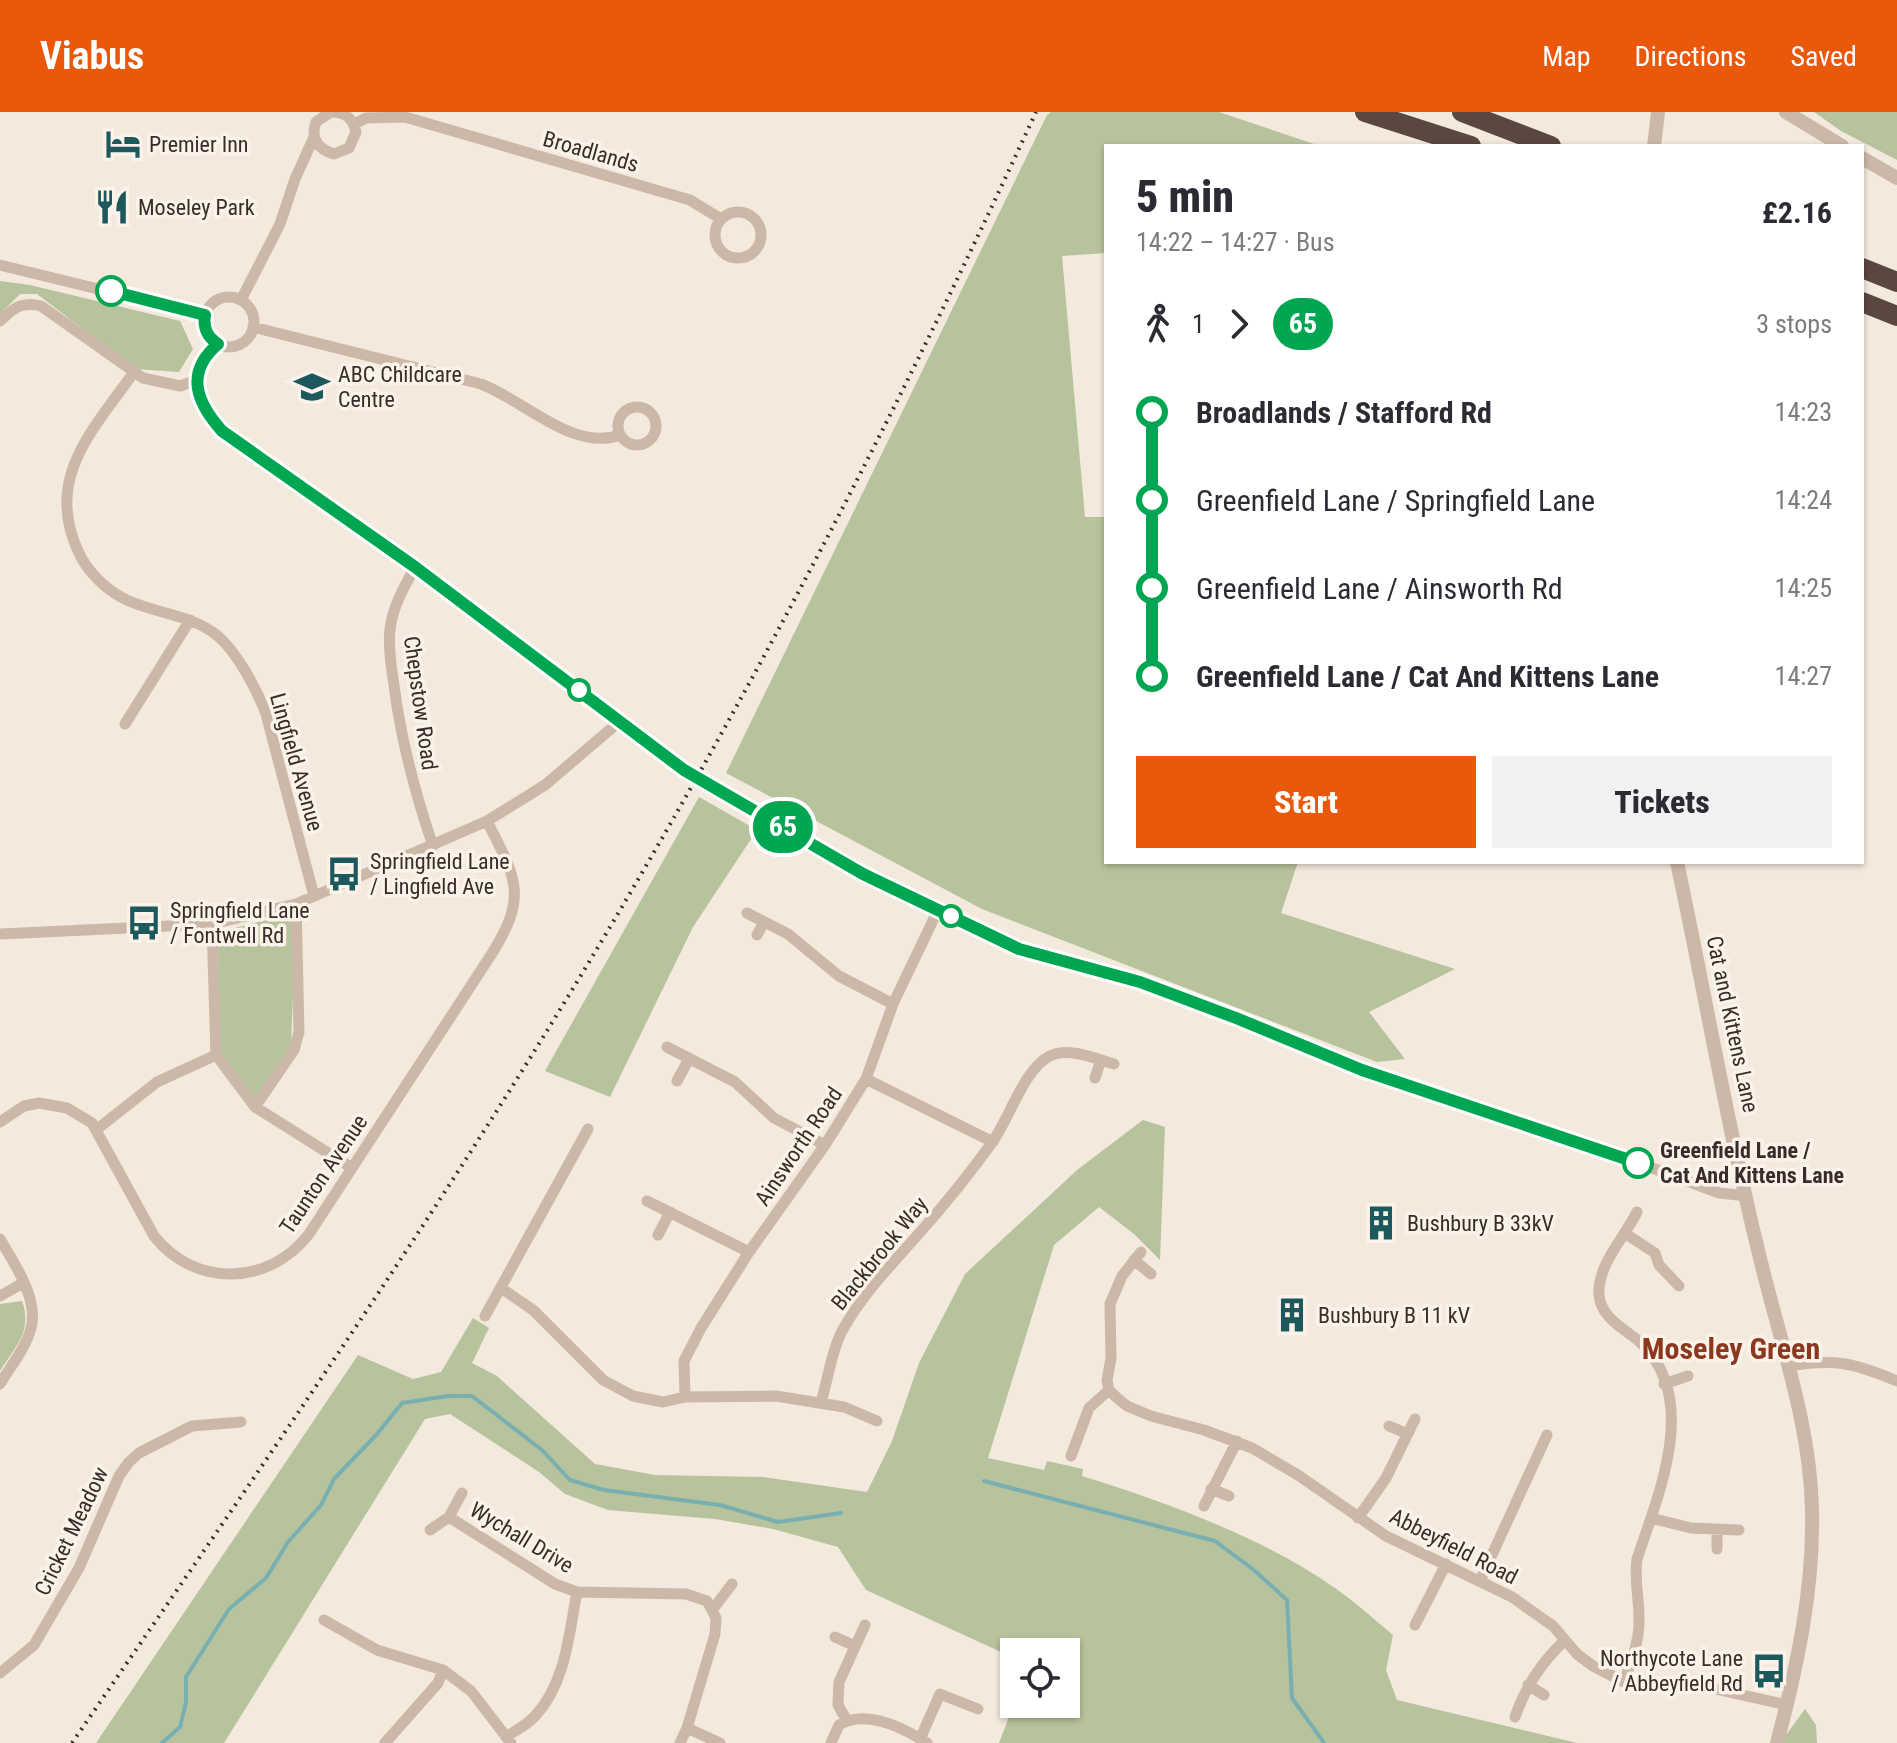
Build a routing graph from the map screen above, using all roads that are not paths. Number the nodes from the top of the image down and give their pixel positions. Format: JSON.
{"nodes":[{"id":1,"x":332,"y":112,"type":"edge"},
{"id":2,"x":1365,"y":112,"type":"edge"},
{"id":3,"x":1384,"y":112,"type":"edge"},
{"id":4,"x":1462,"y":112,"type":"edge"},
{"id":5,"x":1658,"y":112,"type":"edge"},
{"id":6,"x":1786,"y":112,"type":"edge"},
{"id":7,"x":354,"y":124,"type":"junction"},
{"id":8,"x":314,"y":137,"type":"junction"},
{"id":9,"x":1466,"y":144,"type":"edge"},
{"id":10,"x":1467,"y":144,"type":"edge"},
{"id":11,"x":1546,"y":144,"type":"edge"},
{"id":12,"x":1654,"y":144,"type":"edge"},
{"id":13,"x":1839,"y":144,"type":"edge"},
{"id":14,"x":331,"y":153,"type":"junction"},
{"id":15,"x":1864,"y":159,"type":"edge"},
{"id":16,"x":303,"y":163,"type":"junction"},
{"id":17,"x":1897,"y":178,"type":"edge"},
{"id":18,"x":721,"y":219,"type":"junction"},
{"id":19,"x":0,"y":265,"type":"edge"},
{"id":20,"x":1864,"y":269,"type":"edge"},
{"id":21,"x":1897,"y":282,"type":"edge"},
{"id":22,"x":241,"y":300,"type":"junction"},
{"id":23,"x":1864,"y":303,"type":"edge"},
{"id":24,"x":205,"y":315,"type":"junction"},
{"id":25,"x":1897,"y":316,"type":"edge"},
{"id":26,"x":0,"y":321,"type":"edge"},
{"id":27,"x":253,"y":327,"type":"junction"},
{"id":28,"x":218,"y":344,"type":"junction"},
{"id":29,"x":134,"y":372,"type":"junction"},
{"id":30,"x":197,"y":380,"type":"junction"},
{"id":31,"x":620,"y":435,"type":"dead end"},
{"id":32,"x":415,"y":567,"type":"junction"},
{"id":33,"x":190,"y":620,"type":"junction"},
{"id":34,"x":620,"y":721,"type":"junction"},
{"id":35,"x":125,"y":724,"type":"dead end"},
{"id":36,"x":487,"y":821,"type":"junction"},
{"id":37,"x":433,"y":846,"type":"junction"},
{"id":38,"x":1677,"y":864,"type":"edge"},
{"id":39,"x":314,"y":896,"type":"junction"},
{"id":40,"x":296,"y":904,"type":"junction"},
{"id":41,"x":938,"y":910,"type":"junction"},
{"id":42,"x":747,"y":913,"type":"dead end"},
{"id":43,"x":764,"y":922,"type":"junction"},
{"id":44,"x":212,"y":924,"type":"junction"},
{"id":45,"x":0,"y":934,"type":"edge"},
{"id":46,"x":757,"y":935,"type":"dead end"},
{"id":47,"x":893,"y":1004,"type":"junction"},
{"id":48,"x":667,"y":1047,"type":"dead end"},
{"id":49,"x":216,"y":1055,"type":"junction"},
{"id":50,"x":689,"y":1059,"type":"junction"},
{"id":51,"x":1101,"y":1060,"type":"junction"},
{"id":52,"x":1114,"y":1064,"type":"dead end"},
{"id":53,"x":1095,"y":1078,"type":"dead end"},
{"id":54,"x":866,"y":1079,"type":"junction"},
{"id":55,"x":677,"y":1081,"type":"dead end"},
{"id":56,"x":255,"y":1107,"type":"junction"},
{"id":57,"x":0,"y":1122,"type":"edge"},
{"id":58,"x":588,"y":1129,"type":"dead end"},
{"id":59,"x":96,"y":1130,"type":"junction"},
{"id":60,"x":993,"y":1142,"type":"junction"},
{"id":61,"x":825,"y":1145,"type":"junction"},
{"id":62,"x":352,"y":1168,"type":"junction"},
{"id":63,"x":1747,"y":1196,"type":"junction"},
{"id":64,"x":647,"y":1201,"type":"dead end"},
{"id":65,"x":670,"y":1212,"type":"junction"},
{"id":66,"x":1637,"y":1212,"type":"dead end"},
{"id":67,"x":1626,"y":1234,"type":"junction"},
{"id":68,"x":658,"y":1235,"type":"dead end"},
{"id":69,"x":0,"y":1239,"type":"edge"},
{"id":70,"x":749,"y":1252,"type":"junction"},
{"id":71,"x":1151,"y":1274,"type":"dead end"},
{"id":72,"x":23,"y":1283,"type":"junction"},
{"id":73,"x":1679,"y":1286,"type":"dead end"},
{"id":74,"x":501,"y":1288,"type":"junction"},
{"id":75,"x":0,"y":1296,"type":"edge"},
{"id":76,"x":485,"y":1316,"type":"dead end"},
{"id":77,"x":1789,"y":1366,"type":"junction"},
{"id":78,"x":1688,"y":1376,"type":"dead end"},
{"id":79,"x":1897,"y":1381,"type":"edge"},
{"id":80,"x":0,"y":1384,"type":"edge"},
{"id":81,"x":1664,"y":1384,"type":"junction"},
{"id":82,"x":1109,"y":1390,"type":"junction"},
{"id":83,"x":685,"y":1397,"type":"junction"},
{"id":84,"x":821,"y":1402,"type":"junction"},
{"id":85,"x":1415,"y":1419,"type":"dead end"},
{"id":86,"x":877,"y":1421,"type":"dead end"},
{"id":87,"x":241,"y":1422,"type":"dead end"},
{"id":88,"x":1389,"y":1426,"type":"dead end"},
{"id":89,"x":1408,"y":1434,"type":"junction"},
{"id":90,"x":1547,"y":1435,"type":"dead end"},
{"id":91,"x":1237,"y":1441,"type":"junction"},
{"id":92,"x":1071,"y":1456,"type":"dead end"},
{"id":93,"x":1211,"y":1489,"type":"junction"},
{"id":94,"x":462,"y":1493,"type":"dead end"},
{"id":95,"x":1229,"y":1496,"type":"dead end"},
{"id":96,"x":1204,"y":1506,"type":"dead end"},
{"id":97,"x":449,"y":1517,"type":"junction"},
{"id":98,"x":1358,"y":1518,"type":"junction"},
{"id":99,"x":1651,"y":1518,"type":"junction"},
{"id":100,"x":430,"y":1530,"type":"dead end"},
{"id":101,"x":1717,"y":1530,"type":"junction"},
{"id":102,"x":1739,"y":1530,"type":"dead end"},
{"id":103,"x":1717,"y":1549,"type":"dead end"},
{"id":104,"x":1446,"y":1564,"type":"junction"},
{"id":105,"x":1480,"y":1581,"type":"junction"},
{"id":106,"x":732,"y":1584,"type":"dead end"},
{"id":107,"x":577,"y":1592,"type":"junction"},
{"id":108,"x":713,"y":1609,"type":"junction"},
{"id":109,"x":324,"y":1620,"type":"dead end"},
{"id":110,"x":865,"y":1625,"type":"dead end"},
{"id":111,"x":1415,"y":1625,"type":"dead end"},
{"id":112,"x":835,"y":1637,"type":"dead end"},
{"id":113,"x":1565,"y":1640,"type":"junction"},
{"id":114,"x":855,"y":1646,"type":"junction"},
{"id":115,"x":443,"y":1670,"type":"junction"},
{"id":116,"x":0,"y":1673,"type":"edge"},
{"id":117,"x":1624,"y":1682,"type":"junction"},
{"id":118,"x":1528,"y":1685,"type":"junction"},
{"id":119,"x":1544,"y":1695,"type":"dead end"},
{"id":120,"x":1787,"y":1705,"type":"junction"},
{"id":121,"x":978,"y":1709,"type":"dead end"},
{"id":122,"x":1515,"y":1717,"type":"dead end"},
{"id":123,"x":850,"y":1720,"type":"junction"},
{"id":124,"x":687,"y":1728,"type":"junction"},
{"id":125,"x":509,"y":1740,"type":"edge"},
{"id":126,"x":924,"y":1741,"type":"edge"},
{"id":127,"x":385,"y":1743,"type":"edge"},
{"id":128,"x":680,"y":1743,"type":"edge"},
{"id":129,"x":720,"y":1743,"type":"edge"},
{"id":130,"x":831,"y":1743,"type":"edge"},
{"id":131,"x":1777,"y":1743,"type":"edge"}],
"edges":[{"from":1,"to":7,"type":"street"},
{"from":1,"to":8,"type":"street"},
{"from":2,"to":9,"type":"highway"},
{"from":3,"to":10,"type":"highway"},
{"from":4,"to":11,"type":"highway"},
{"from":5,"to":12,"type":"street"},
{"from":6,"to":13,"type":"street"},
{"from":7,"to":14,"type":"street"},
{"from":7,"to":18,"type":"street","name":"Broadlands"},
{"from":8,"to":14,"type":"street"},
{"from":8,"to":16,"type":"street"},
{"from":14,"to":16,"type":"street"},
{"from":15,"to":17,"type":"street"},
{"from":16,"to":22,"type":"street"},
{"from":18,"to":18,"type":"street"},
{"from":19,"to":24,"type":"street"},
{"from":20,"to":21,"type":"highway"},
{"from":22,"to":24,"type":"street"},
{"from":22,"to":27,"type":"street"},
{"from":23,"to":25,"type":"highway"},
{"from":24,"to":28,"type":"street"},
{"from":26,"to":29,"type":"street"},
{"from":27,"to":28,"type":"street"},
{"from":27,"to":31,"type":"street"},
{"from":28,"to":30,"type":"street"},
{"from":29,"to":30,"type":"street"},
{"from":29,"to":33,"type":"street","name":"Lingfield Avenue"},
{"from":30,"to":32,"type":"street"},
{"from":32,"to":34,"type":"street"},
{"from":32,"to":37,"type":"street","name":"Chepstow Road"},
{"from":33,"to":35,"type":"street"},
{"from":33,"to":39,"type":"street","name":"Lingfield Avenue"},
{"from":34,"to":36,"type":"street"},
{"from":34,"to":41,"type":"street"},
{"from":36,"to":37,"type":"street"},
{"from":36,"to":62,"type":"street","name":"Taunton Avenue"},
{"from":37,"to":39,"type":"street"},
{"from":38,"to":63,"type":"street","name":"Cat and Kittens Lane"},
{"from":39,"to":40,"type":"street"},
{"from":40,"to":44,"type":"street"},
{"from":40,"to":56,"type":"street"},
{"from":41,"to":47,"type":"street","name":"Ainsworth Road"},
{"from":41,"to":63,"type":"street"},
{"from":42,"to":43,"type":"street"},
{"from":43,"to":46,"type":"street"},
{"from":43,"to":47,"type":"street"},
{"from":44,"to":45,"type":"street"},
{"from":44,"to":49,"type":"street"},
{"from":47,"to":54,"type":"street","name":"Ainsworth Road"},
{"from":48,"to":50,"type":"street"},
{"from":49,"to":56,"type":"street"},
{"from":49,"to":59,"type":"street"},
{"from":50,"to":55,"type":"street"},
{"from":50,"to":61,"type":"street"},
{"from":51,"to":52,"type":"street","name":"Blackbrook Way"},
{"from":51,"to":53,"type":"street"},
{"from":51,"to":60,"type":"street","name":"Blackbrook Way"},
{"from":54,"to":60,"type":"street"},
{"from":54,"to":61,"type":"street","name":"Ainsworth Road"},
{"from":56,"to":62,"type":"street"},
{"from":57,"to":59,"type":"street","name":"Taunton Avenue"},
{"from":58,"to":74,"type":"street"},
{"from":59,"to":62,"type":"street","name":"Taunton Avenue"},
{"from":60,"to":84,"type":"street","name":"Blackbrook Way"},
{"from":61,"to":70,"type":"street","name":"Ainsworth Road"},
{"from":63,"to":77,"type":"street","name":"Cat and Kittens Lane"},
{"from":64,"to":65,"type":"street"},
{"from":65,"to":68,"type":"street"},
{"from":65,"to":70,"type":"street"},
{"from":66,"to":67,"type":"street"},
{"from":67,"to":73,"type":"street"},
{"from":67,"to":81,"type":"street"},
{"from":69,"to":72,"type":"street"},
{"from":70,"to":83,"type":"street","name":"Ainsworth Road"},
{"from":71,"to":82,"type":"street"},
{"from":72,"to":75,"type":"street"},
{"from":72,"to":80,"type":"street"},
{"from":74,"to":76,"type":"street"},
{"from":74,"to":83,"type":"street"},
{"from":77,"to":79,"type":"street"},
{"from":77,"to":120,"type":"street","name":"Cat and Kittens Lane"},
{"from":78,"to":81,"type":"street"},
{"from":81,"to":99,"type":"street"},
{"from":82,"to":91,"type":"street","name":"Abbeyfield Road"},
{"from":82,"to":92,"type":"street"},
{"from":83,"to":84,"type":"street"},
{"from":84,"to":86,"type":"street"},
{"from":85,"to":89,"type":"street"},
{"from":87,"to":116,"type":"street","name":"Cricket Meadow"},
{"from":88,"to":89,"type":"street"},
{"from":89,"to":98,"type":"street"},
{"from":90,"to":105,"type":"street"},
{"from":91,"to":93,"type":"street"},
{"from":91,"to":98,"type":"street","name":"Abbeyfield Road"},
{"from":93,"to":95,"type":"street"},
{"from":93,"to":96,"type":"street"},
{"from":94,"to":97,"type":"street"},
{"from":97,"to":100,"type":"street"},
{"from":97,"to":107,"type":"street","name":"Wychall Drive"},
{"from":98,"to":104,"type":"street","name":"Abbeyfield Road"},
{"from":99,"to":101,"type":"street"},
{"from":99,"to":117,"type":"street"},
{"from":101,"to":102,"type":"street"},
{"from":101,"to":103,"type":"street"},
{"from":104,"to":105,"type":"street","name":"Abbeyfield Road"},
{"from":104,"to":111,"type":"street"},
{"from":105,"to":113,"type":"street","name":"Abbeyfield Road"},
{"from":106,"to":108,"type":"street"},
{"from":107,"to":108,"type":"street","name":"Wychall Drive"},
{"from":107,"to":125,"type":"street"},
{"from":108,"to":124,"type":"street"},
{"from":109,"to":115,"type":"street"},
{"from":110,"to":114,"type":"street"},
{"from":112,"to":114,"type":"street"},
{"from":113,"to":117,"type":"street","name":"Abbeyfield Road"},
{"from":113,"to":118,"type":"street"},
{"from":114,"to":123,"type":"street"},
{"from":115,"to":125,"type":"street"},
{"from":115,"to":127,"type":"street"},
{"from":117,"to":120,"type":"street","name":"Abbeyfield Road"},
{"from":118,"to":119,"type":"street"},
{"from":118,"to":122,"type":"street"},
{"from":120,"to":131,"type":"street","name":"Cat and Kittens Lane"},
{"from":121,"to":126,"type":"street"},
{"from":123,"to":126,"type":"street"},
{"from":123,"to":130,"type":"street"},
{"from":124,"to":128,"type":"street"},
{"from":124,"to":129,"type":"street"}]}
